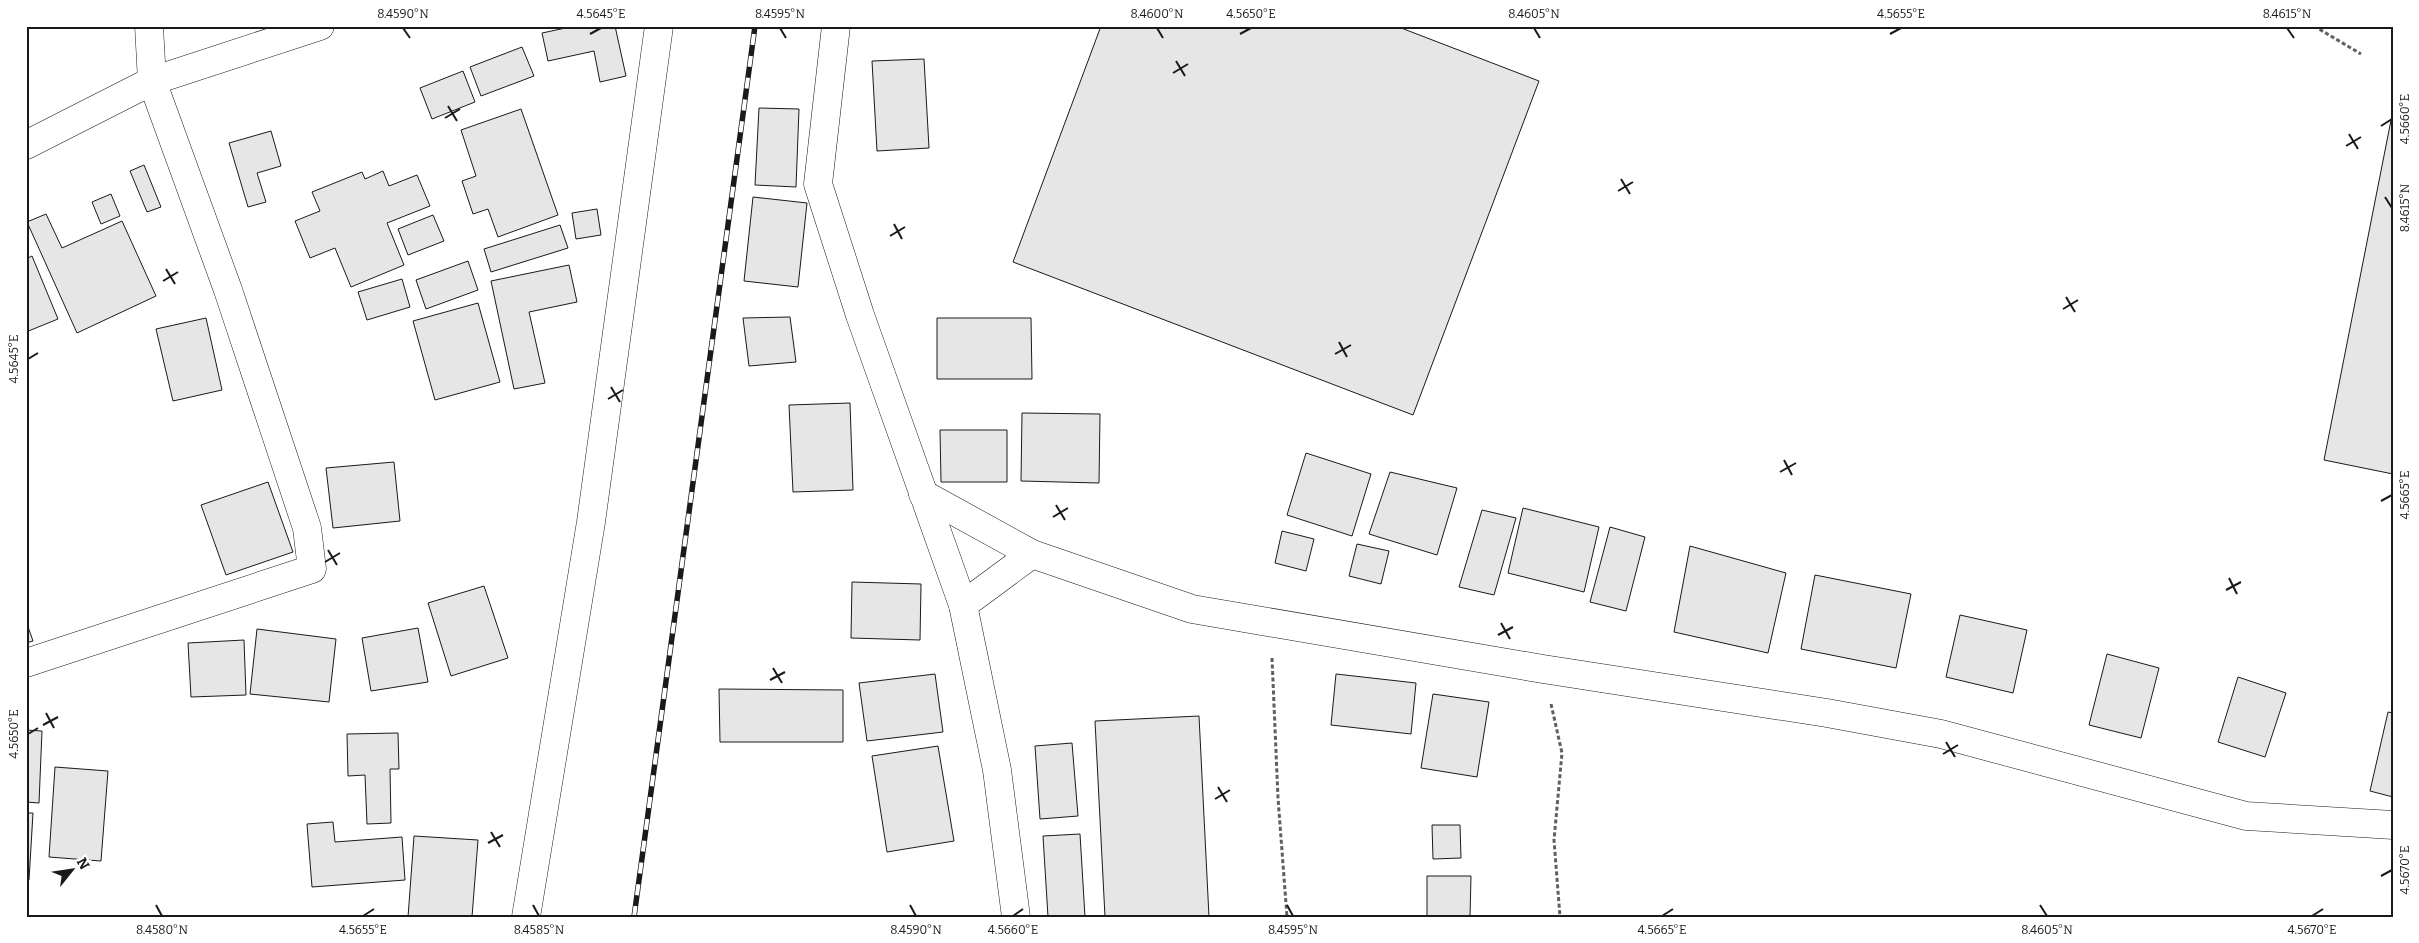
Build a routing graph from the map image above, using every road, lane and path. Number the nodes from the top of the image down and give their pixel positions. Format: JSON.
{"nodes":[{"id":1,"x":149,"y":26,"type":"edge"},
{"id":2,"x":320,"y":26,"type":"edge"},
{"id":3,"x":659,"y":26,"type":"edge"},
{"id":4,"x":836,"y":26,"type":"edge"},
{"id":5,"x":2314,"y":26,"type":"edge"},
{"id":6,"x":2361,"y":54,"type":"dead end"},
{"id":7,"x":152,"y":81,"type":"junction"},
{"id":8,"x":26,"y":145,"type":"edge"},
{"id":9,"x":923,"y":494,"type":"junction"},
{"id":10,"x":1032,"y":554,"type":"junction"},
{"id":11,"x":963,"y":605,"type":"junction"},
{"id":12,"x":1270,"y":623,"type":"junction"},
{"id":13,"x":26,"y":664,"type":"edge"},
{"id":14,"x":1543,"y":670,"type":"junction"},
{"id":15,"x":2393,"y":825,"type":"edge"},
{"id":16,"x":526,"y":917,"type":"edge"},
{"id":17,"x":1016,"y":917,"type":"edge"},
{"id":18,"x":1287,"y":917,"type":"edge"},
{"id":19,"x":1560,"y":917,"type":"edge"}],
"edges":[{"from":1,"to":7,"type":"street"},
{"from":2,"to":7,"type":"street"},
{"from":3,"to":16,"type":"street"},
{"from":4,"to":9,"type":"street"},
{"from":5,"to":6,"type":"path"},
{"from":7,"to":8,"type":"street"},
{"from":7,"to":13,"type":"street"},
{"from":9,"to":10,"type":"street"},
{"from":9,"to":11,"type":"street"},
{"from":10,"to":11,"type":"street"},
{"from":10,"to":12,"type":"street"},
{"from":11,"to":17,"type":"street"},
{"from":12,"to":14,"type":"street"},
{"from":12,"to":18,"type":"path"},
{"from":14,"to":15,"type":"street"},
{"from":14,"to":19,"type":"path"}]}
